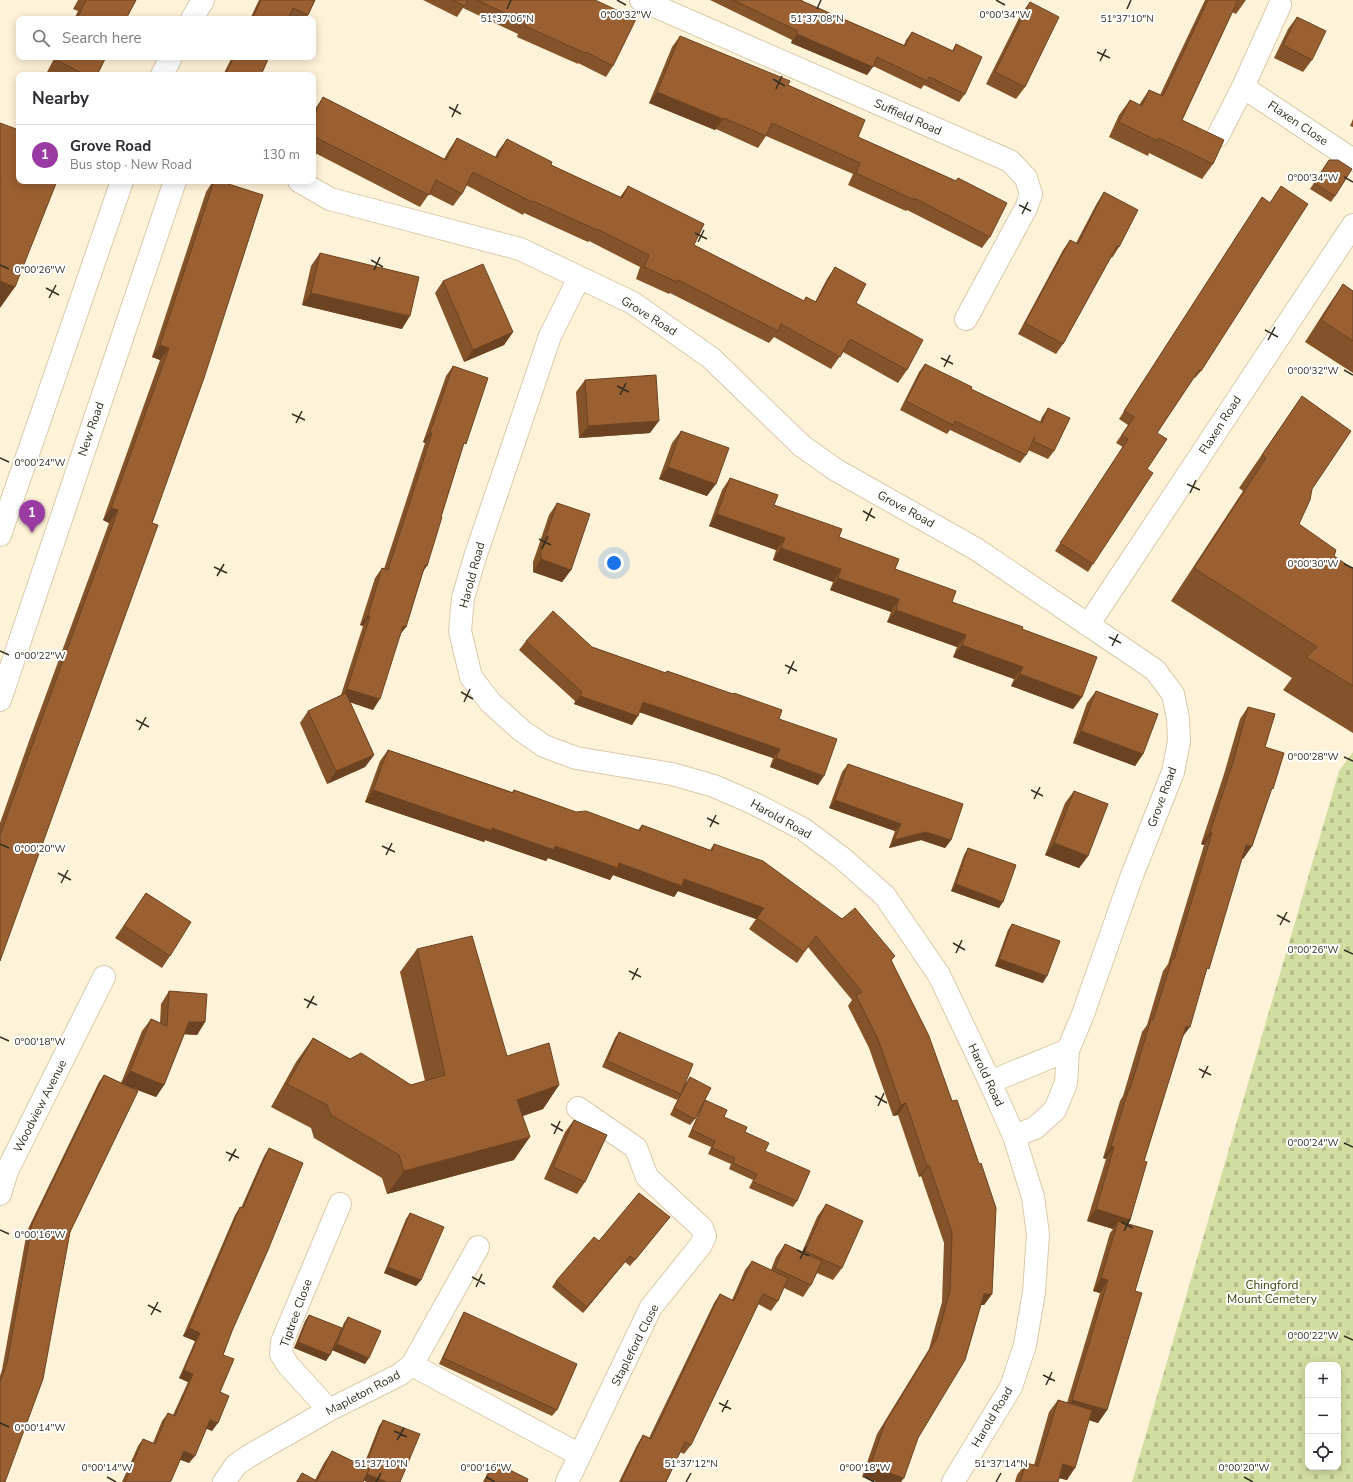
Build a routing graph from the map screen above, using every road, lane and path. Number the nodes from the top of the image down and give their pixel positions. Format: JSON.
{"nodes":[{"id":1,"x":203,"y":0,"type":"edge"},
{"id":2,"x":641,"y":0,"type":"edge"},
{"id":3,"x":1280,"y":5,"type":"dead end"},
{"id":4,"x":194,"y":16,"type":"edge"},
{"id":5,"x":170,"y":60,"type":"edge"},
{"id":6,"x":164,"y":72,"type":"edge"},
{"id":7,"x":1243,"y":87,"type":"junction"},
{"id":8,"x":1218,"y":136,"type":"edge"},
{"id":9,"x":1353,"y":160,"type":"edge"},
{"id":10,"x":121,"y":184,"type":"edge"},
{"id":11,"x":174,"y":184,"type":"edge"},
{"id":12,"x":304,"y":184,"type":"edge"},
{"id":13,"x":1353,"y":225,"type":"edge"},
{"id":14,"x":579,"y":278,"type":"junction"},
{"id":15,"x":966,"y":319,"type":"dead end"},
{"id":16,"x":0,"y":535,"type":"edge"},
{"id":17,"x":1088,"y":624,"type":"junction"},
{"id":18,"x":0,"y":700,"type":"edge"},
{"id":19,"x":104,"y":977,"type":"dead end"},
{"id":20,"x":1068,"y":1050,"type":"junction"},
{"id":21,"x":990,"y":1082,"type":"junction"},
{"id":22,"x":578,"y":1108,"type":"dead end"},
{"id":23,"x":1014,"y":1136,"type":"junction"},
{"id":24,"x":4,"y":1170,"type":"edge"},
{"id":25,"x":0,"y":1194,"type":"edge"},
{"id":26,"x":340,"y":1204,"type":"dead end"},
{"id":27,"x":478,"y":1247,"type":"dead end"},
{"id":28,"x":412,"y":1365,"type":"junction"},
{"id":29,"x":329,"y":1410,"type":"junction"},
{"id":30,"x":580,"y":1455,"type":"junction"},
{"id":31,"x":224,"y":1482,"type":"edge"},
{"id":32,"x":567,"y":1482,"type":"edge"},
{"id":33,"x":953,"y":1482,"type":"edge"}],
"edges":[{"from":1,"to":4,"type":"street"},
{"from":2,"to":15,"type":"street","name":"Suffield Road"},
{"from":3,"to":7,"type":"street"},
{"from":5,"to":6,"type":"street"},
{"from":7,"to":8,"type":"street"},
{"from":7,"to":9,"type":"street","name":"Flaxen Close"},
{"from":10,"to":16,"type":"street"},
{"from":11,"to":18,"type":"street","name":"New Road"},
{"from":12,"to":14,"type":"street","name":"Grove Road"},
{"from":13,"to":17,"type":"street","name":"Flaxen Road"},
{"from":14,"to":17,"type":"street","name":"Grove Road"},
{"from":14,"to":21,"type":"street","name":"Harold Road"},
{"from":17,"to":20,"type":"street","name":"Grove Road"},
{"from":19,"to":24,"type":"street","name":"Woodview Avenue"},
{"from":20,"to":21,"type":"street"},
{"from":20,"to":23,"type":"street","name":"Grove Road"},
{"from":21,"to":23,"type":"street","name":"Harold Road"},
{"from":22,"to":30,"type":"street","name":"Stapleford Close"},
{"from":23,"to":33,"type":"street","name":"Harold Road"},
{"from":24,"to":25,"type":"street","name":"Woodview Avenue"},
{"from":26,"to":29,"type":"street","name":"Tiptree Close"},
{"from":27,"to":28,"type":"street","name":"Mapleton Road"},
{"from":28,"to":29,"type":"street","name":"Mapleton Road"},
{"from":28,"to":30,"type":"street"},
{"from":29,"to":31,"type":"street","name":"Mapleton Road"},
{"from":30,"to":32,"type":"street","name":"Stapleford Close"}]}
